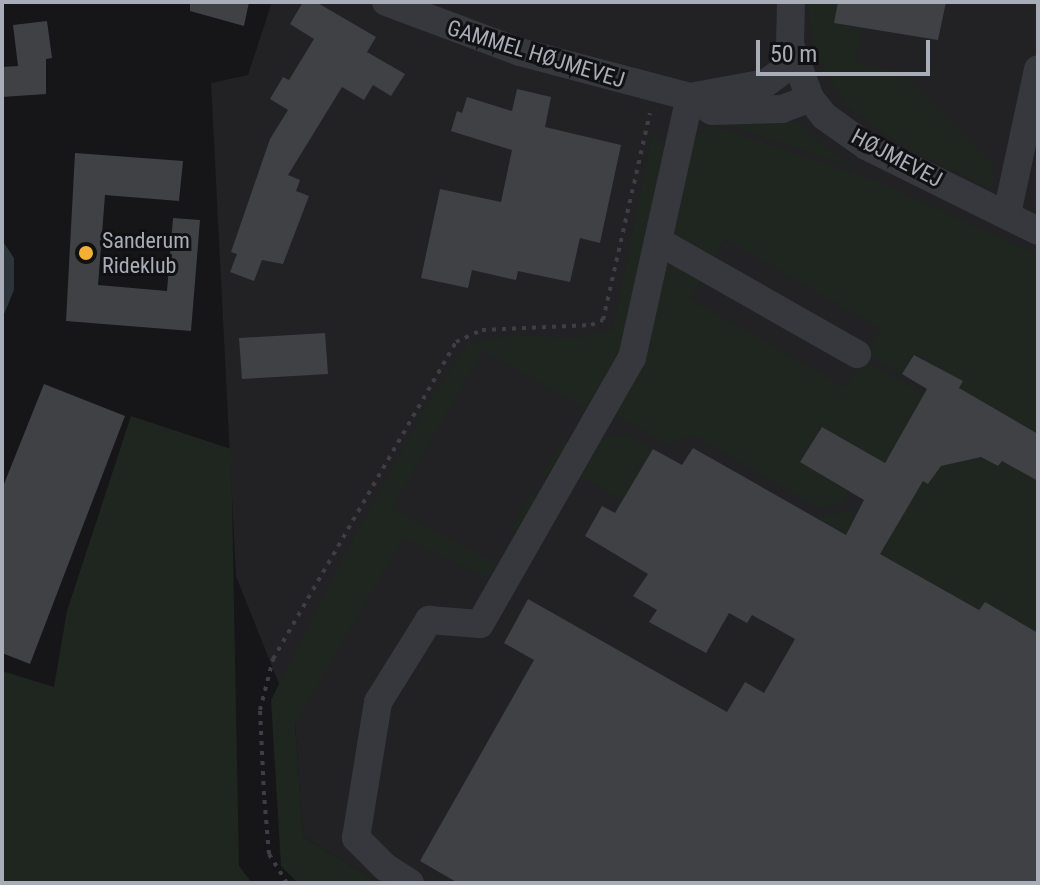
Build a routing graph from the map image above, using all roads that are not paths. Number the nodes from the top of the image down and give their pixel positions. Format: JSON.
{"nodes":[{"id":1,"x":386,"y":2,"type":"edge"},
{"id":2,"x":791,"y":2,"type":"edge"},
{"id":3,"x":796,"y":61,"type":"junction"},
{"id":4,"x":1038,"y":69,"type":"edge"},
{"id":5,"x":690,"y":97,"type":"junction"},
{"id":6,"x":810,"y":98,"type":"junction"},
{"id":7,"x":1007,"y":214,"type":"junction"},
{"id":8,"x":1038,"y":231,"type":"edge"},
{"id":9,"x":658,"y":241,"type":"junction"},
{"id":10,"x":857,"y":354,"type":"dead end"},
{"id":11,"x":410,"y":883,"type":"edge"}],
"edges":[{"from":1,"to":5,"type":"street","name":"GAMMEL HØJMEVEJ"},
{"from":2,"to":3,"type":"street","name":"HØJMEVEJ"},
{"from":3,"to":5,"type":"street","name":"GAMMEL HØJMEVEJ"},
{"from":3,"to":6,"type":"street","name":"HØJMEVEJ"},
{"from":4,"to":7,"type":"street"},
{"from":5,"to":6,"type":"street","name":"GAMMEL HØJMEVEJ"},
{"from":5,"to":9,"type":"street"},
{"from":6,"to":7,"type":"street","name":"HØJMEVEJ"},
{"from":7,"to":8,"type":"street","name":"HØJMEVEJ"},
{"from":9,"to":10,"type":"street"},
{"from":9,"to":11,"type":"street"}]}
